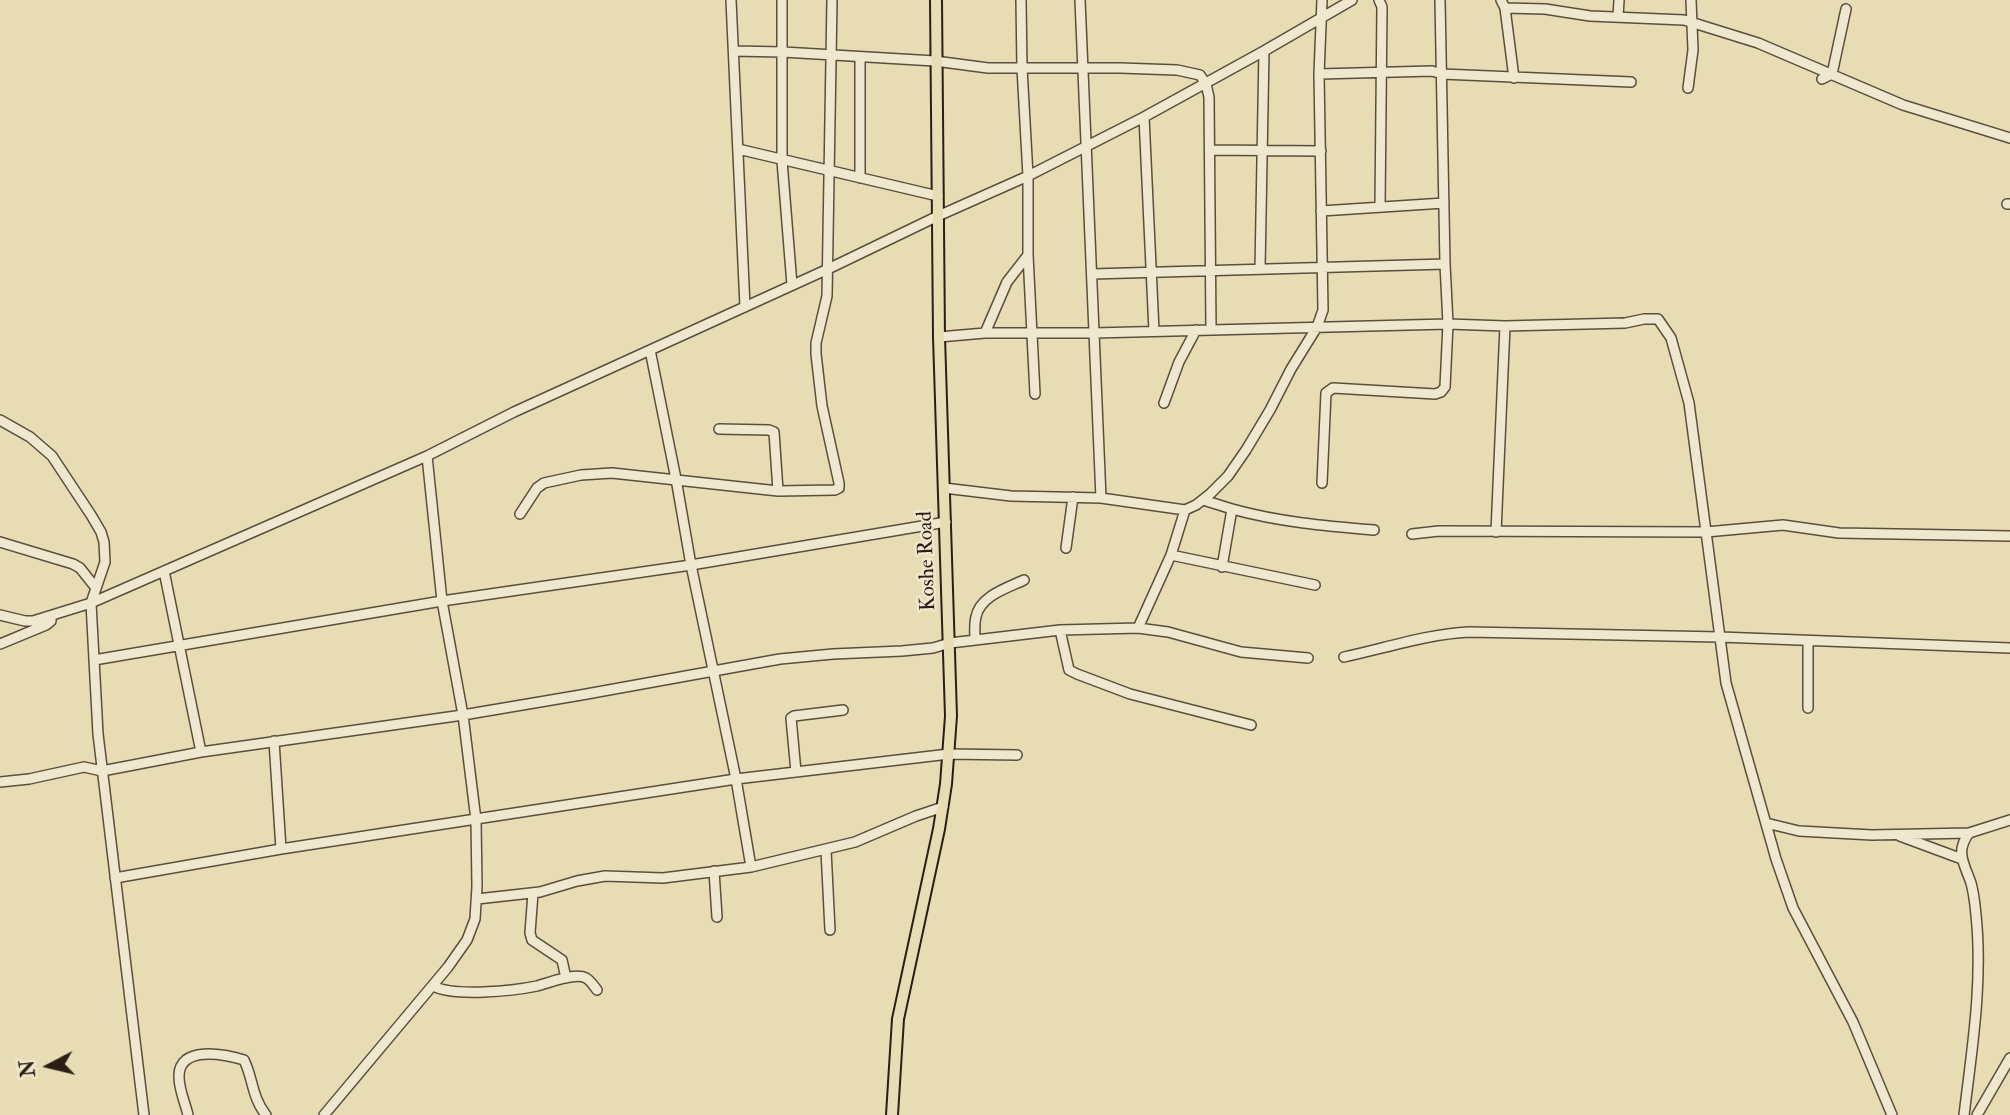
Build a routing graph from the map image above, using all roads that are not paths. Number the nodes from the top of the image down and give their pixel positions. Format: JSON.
{"nodes":[{"id":1,"x":732,"y":0,"type":"edge"},
{"id":2,"x":782,"y":0,"type":"edge"},
{"id":3,"x":832,"y":0,"type":"edge"},
{"id":4,"x":936,"y":0,"type":"edge"},
{"id":5,"x":1021,"y":0,"type":"edge"},
{"id":6,"x":1080,"y":0,"type":"edge"},
{"id":7,"x":1322,"y":0,"type":"edge"},
{"id":8,"x":1352,"y":0,"type":"edge"},
{"id":9,"x":1379,"y":0,"type":"edge"},
{"id":10,"x":1440,"y":0,"type":"edge"},
{"id":11,"x":1619,"y":0,"type":"edge"},
{"id":12,"x":1691,"y":0,"type":"edge"},
{"id":13,"x":1503,"y":4,"type":"edge"},
{"id":14,"x":1846,"y":9,"type":"dead end"},
{"id":15,"x":1322,"y":16,"type":"junction"},
{"id":16,"x":1618,"y":17,"type":"junction"},
{"id":17,"x":1692,"y":22,"type":"junction"},
{"id":18,"x":734,"y":51,"type":"junction"},
{"id":19,"x":1264,"y":51,"type":"junction"},
{"id":20,"x":783,"y":52,"type":"junction"},
{"id":21,"x":830,"y":56,"type":"junction"},
{"id":22,"x":860,"y":57,"type":"junction"},
{"id":23,"x":935,"y":61,"type":"junction"},
{"id":24,"x":1022,"y":68,"type":"junction"},
{"id":25,"x":1082,"y":68,"type":"junction"},
{"id":26,"x":1382,"y":73,"type":"junction"},
{"id":27,"x":1319,"y":74,"type":"junction"},
{"id":28,"x":1441,"y":74,"type":"junction"},
{"id":29,"x":1832,"y":74,"type":"junction"},
{"id":30,"x":1514,"y":78,"type":"junction"},
{"id":31,"x":1822,"y":79,"type":"dead end"},
{"id":32,"x":1631,"y":82,"type":"dead end"},
{"id":33,"x":1206,"y":83,"type":"junction"},
{"id":34,"x":1688,"y":88,"type":"dead end"},
{"id":35,"x":1144,"y":117,"type":"junction"},
{"id":36,"x":2010,"y":138,"type":"edge"},
{"id":37,"x":1087,"y":147,"type":"junction"},
{"id":38,"x":738,"y":149,"type":"junction"},
{"id":39,"x":1210,"y":150,"type":"junction"},
{"id":40,"x":1263,"y":150,"type":"junction"},
{"id":41,"x":1321,"y":151,"type":"junction"},
{"id":42,"x":782,"y":161,"type":"junction"},
{"id":43,"x":828,"y":169,"type":"junction"},
{"id":44,"x":1028,"y":176,"type":"junction"},
{"id":45,"x":860,"y":178,"type":"junction"},
{"id":46,"x":938,"y":196,"type":"junction"},
{"id":47,"x":1444,"y":203,"type":"junction"},
{"id":48,"x":1380,"y":207,"type":"junction"},
{"id":49,"x":1321,"y":211,"type":"junction"},
{"id":50,"x":938,"y":216,"type":"junction"},
{"id":51,"x":1028,"y":255,"type":"junction"},
{"id":52,"x":1445,"y":264,"type":"junction"},
{"id":53,"x":1322,"y":268,"type":"junction"},
{"id":54,"x":828,"y":269,"type":"junction"},
{"id":55,"x":1259,"y":269,"type":"junction"},
{"id":56,"x":1210,"y":270,"type":"junction"},
{"id":57,"x":1150,"y":271,"type":"junction"},
{"id":58,"x":1093,"y":274,"type":"junction"},
{"id":59,"x":792,"y":285,"type":"junction"},
{"id":60,"x":745,"y":307,"type":"junction"},
{"id":61,"x":1448,"y":324,"type":"junction"},
{"id":62,"x":1505,"y":326,"type":"junction"},
{"id":63,"x":1317,"y":327,"type":"junction"},
{"id":64,"x":1196,"y":330,"type":"junction"},
{"id":65,"x":1211,"y":330,"type":"junction"},
{"id":66,"x":1154,"y":331,"type":"junction"},
{"id":67,"x":985,"y":333,"type":"junction"},
{"id":68,"x":1094,"y":333,"type":"junction"},
{"id":69,"x":1032,"y":334,"type":"junction"},
{"id":70,"x":939,"y":337,"type":"junction"},
{"id":71,"x":650,"y":350,"type":"junction"},
{"id":72,"x":1035,"y":394,"type":"dead end"},
{"id":73,"x":1164,"y":403,"type":"dead end"},
{"id":74,"x":0,"y":420,"type":"edge"},
{"id":75,"x":719,"y":429,"type":"dead end"},
{"id":76,"x":427,"y":456,"type":"junction"},
{"id":77,"x":677,"y":479,"type":"junction"},
{"id":78,"x":1322,"y":483,"type":"dead end"},
{"id":79,"x":944,"y":488,"type":"junction"},
{"id":80,"x":778,"y":491,"type":"junction"},
{"id":81,"x":1073,"y":497,"type":"junction"},
{"id":82,"x":1101,"y":498,"type":"junction"},
{"id":83,"x":1203,"y":500,"type":"junction"},
{"id":84,"x":1232,"y":509,"type":"junction"},
{"id":85,"x":1185,"y":510,"type":"junction"},
{"id":86,"x":520,"y":514,"type":"dead end"},
{"id":87,"x":946,"y":522,"type":"junction"},
{"id":88,"x":1374,"y":530,"type":"dead end"},
{"id":89,"x":1496,"y":531,"type":"junction"},
{"id":90,"x":1706,"y":532,"type":"junction"},
{"id":91,"x":1412,"y":534,"type":"dead end"},
{"id":92,"x":2010,"y":536,"type":"edge"},
{"id":93,"x":0,"y":542,"type":"edge"},
{"id":94,"x":1066,"y":548,"type":"dead end"},
{"id":95,"x":1171,"y":555,"type":"junction"},
{"id":96,"x":691,"y":565,"type":"junction"},
{"id":97,"x":1222,"y":567,"type":"junction"},
{"id":98,"x":164,"y":571,"type":"junction"},
{"id":99,"x":1024,"y":580,"type":"dead end"},
{"id":100,"x":1315,"y":585,"type":"dead end"},
{"id":101,"x":96,"y":588,"type":"junction"},
{"id":102,"x":442,"y":601,"type":"junction"},
{"id":103,"x":91,"y":604,"type":"junction"},
{"id":104,"x":0,"y":615,"type":"edge"},
{"id":105,"x":51,"y":617,"type":"junction"},
{"id":106,"x":1138,"y":628,"type":"junction"},
{"id":107,"x":1060,"y":630,"type":"junction"},
{"id":108,"x":1720,"y":637,"type":"junction"},
{"id":109,"x":975,"y":640,"type":"junction"},
{"id":110,"x":1808,"y":640,"type":"junction"},
{"id":111,"x":950,"y":643,"type":"junction"},
{"id":112,"x":0,"y":644,"type":"edge"},
{"id":113,"x":178,"y":645,"type":"junction"},
{"id":114,"x":2010,"y":648,"type":"edge"},
{"id":115,"x":1344,"y":657,"type":"dead end"},
{"id":116,"x":1308,"y":658,"type":"dead end"},
{"id":117,"x":94,"y":660,"type":"junction"},
{"id":118,"x":713,"y":671,"type":"junction"},
{"id":119,"x":1808,"y":708,"type":"dead end"},
{"id":120,"x":843,"y":710,"type":"dead end"},
{"id":121,"x":463,"y":715,"type":"junction"},
{"id":122,"x":1251,"y":725,"type":"dead end"},
{"id":123,"x":274,"y":741,"type":"junction"},
{"id":124,"x":201,"y":752,"type":"junction"},
{"id":125,"x":949,"y":754,"type":"junction"},
{"id":126,"x":1017,"y":755,"type":"dead end"},
{"id":127,"x":102,"y":771,"type":"junction"},
{"id":128,"x":796,"y":772,"type":"junction"},
{"id":129,"x":736,"y":779,"type":"junction"},
{"id":130,"x":0,"y":782,"type":"edge"},
{"id":131,"x":943,"y":807,"type":"junction"},
{"id":132,"x":476,"y":820,"type":"junction"},
{"id":133,"x":2010,"y":820,"type":"edge"},
{"id":134,"x":1766,"y":823,"type":"junction"},
{"id":135,"x":1969,"y":833,"type":"junction"},
{"id":136,"x":1895,"y":835,"type":"junction"},
{"id":137,"x":281,"y":849,"type":"junction"},
{"id":138,"x":826,"y":850,"type":"junction"},
{"id":139,"x":1962,"y":859,"type":"junction"},
{"id":140,"x":751,"y":867,"type":"junction"},
{"id":141,"x":714,"y":871,"type":"junction"},
{"id":142,"x":115,"y":878,"type":"junction"},
{"id":143,"x":533,"y":893,"type":"junction"},
{"id":144,"x":477,"y":899,"type":"junction"},
{"id":145,"x":717,"y":917,"type":"dead end"},
{"id":146,"x":830,"y":930,"type":"dead end"},
{"id":147,"x":566,"y":978,"type":"junction"},
{"id":148,"x":433,"y":986,"type":"junction"},
{"id":149,"x":597,"y":990,"type":"dead end"},
{"id":150,"x":2010,"y":1058,"type":"edge"},
{"id":151,"x":144,"y":1115,"type":"edge"},
{"id":152,"x":188,"y":1115,"type":"edge"},
{"id":153,"x":266,"y":1115,"type":"edge"},
{"id":154,"x":324,"y":1115,"type":"edge"},
{"id":155,"x":892,"y":1115,"type":"edge"},
{"id":156,"x":1892,"y":1115,"type":"edge"},
{"id":157,"x":1964,"y":1115,"type":"edge"},
{"id":158,"x":1977,"y":1115,"type":"edge"}],
"edges":[{"from":1,"to":18,"type":"street"},
{"from":2,"to":20,"type":"street"},
{"from":3,"to":21,"type":"street"},
{"from":4,"to":23,"type":"main road","name":"Koshe Road"},
{"from":5,"to":24,"type":"street"},
{"from":6,"to":25,"type":"street"},
{"from":7,"to":15,"type":"street"},
{"from":8,"to":15,"type":"street"},
{"from":9,"to":26,"type":"street"},
{"from":10,"to":28,"type":"street"},
{"from":11,"to":16,"type":"street"},
{"from":12,"to":17,"type":"street"},
{"from":13,"to":16,"type":"street"},
{"from":13,"to":30,"type":"street"},
{"from":14,"to":29,"type":"street"},
{"from":15,"to":19,"type":"street"},
{"from":15,"to":27,"type":"street"},
{"from":16,"to":17,"type":"street"},
{"from":17,"to":29,"type":"street"},
{"from":17,"to":34,"type":"street"},
{"from":18,"to":20,"type":"street"},
{"from":18,"to":38,"type":"street"},
{"from":19,"to":33,"type":"street"},
{"from":19,"to":40,"type":"street"},
{"from":20,"to":21,"type":"street"},
{"from":20,"to":42,"type":"street"},
{"from":21,"to":22,"type":"street"},
{"from":21,"to":43,"type":"street"},
{"from":22,"to":23,"type":"street"},
{"from":22,"to":45,"type":"street"},
{"from":23,"to":24,"type":"street"},
{"from":23,"to":46,"type":"main road","name":"Koshe Road"},
{"from":24,"to":25,"type":"street"},
{"from":24,"to":44,"type":"street"},
{"from":25,"to":33,"type":"street"},
{"from":25,"to":37,"type":"street"},
{"from":26,"to":27,"type":"street"},
{"from":26,"to":28,"type":"street"},
{"from":26,"to":48,"type":"street"},
{"from":27,"to":41,"type":"street"},
{"from":28,"to":30,"type":"street"},
{"from":28,"to":47,"type":"street"},
{"from":29,"to":31,"type":"street"},
{"from":29,"to":36,"type":"street"},
{"from":30,"to":32,"type":"street"},
{"from":33,"to":35,"type":"street"},
{"from":33,"to":39,"type":"street"},
{"from":35,"to":37,"type":"street"},
{"from":35,"to":57,"type":"street"},
{"from":37,"to":44,"type":"street"},
{"from":37,"to":58,"type":"street"},
{"from":38,"to":42,"type":"street"},
{"from":38,"to":60,"type":"street"},
{"from":39,"to":40,"type":"street"},
{"from":39,"to":56,"type":"street"},
{"from":40,"to":41,"type":"street"},
{"from":40,"to":55,"type":"street"},
{"from":41,"to":49,"type":"street"},
{"from":42,"to":43,"type":"street"},
{"from":42,"to":59,"type":"street"},
{"from":43,"to":45,"type":"street"},
{"from":43,"to":54,"type":"street"},
{"from":44,"to":50,"type":"street"},
{"from":44,"to":51,"type":"street"},
{"from":45,"to":46,"type":"street"},
{"from":46,"to":50,"type":"main road","name":"Koshe Road"},
{"from":47,"to":48,"type":"street"},
{"from":47,"to":52,"type":"street"},
{"from":48,"to":49,"type":"street"},
{"from":49,"to":53,"type":"street"},
{"from":50,"to":54,"type":"street"},
{"from":50,"to":70,"type":"main road","name":"Koshe Road"},
{"from":51,"to":67,"type":"street"},
{"from":51,"to":69,"type":"street"},
{"from":52,"to":53,"type":"street"},
{"from":52,"to":61,"type":"street"},
{"from":53,"to":55,"type":"street"},
{"from":53,"to":63,"type":"street"},
{"from":54,"to":59,"type":"street"},
{"from":54,"to":80,"type":"street"},
{"from":55,"to":56,"type":"street"},
{"from":56,"to":57,"type":"street"},
{"from":56,"to":65,"type":"street"},
{"from":57,"to":58,"type":"street"},
{"from":57,"to":66,"type":"street"},
{"from":58,"to":68,"type":"street"},
{"from":59,"to":60,"type":"street"},
{"from":60,"to":71,"type":"street"},
{"from":61,"to":62,"type":"street"},
{"from":61,"to":63,"type":"street"},
{"from":61,"to":78,"type":"street"},
{"from":62,"to":89,"type":"street"},
{"from":62,"to":90,"type":"street"},
{"from":63,"to":65,"type":"street"},
{"from":63,"to":83,"type":"street"},
{"from":64,"to":65,"type":"street"},
{"from":64,"to":66,"type":"street"},
{"from":64,"to":73,"type":"street"},
{"from":66,"to":68,"type":"street"},
{"from":67,"to":69,"type":"street"},
{"from":67,"to":70,"type":"street"},
{"from":68,"to":69,"type":"street"},
{"from":68,"to":82,"type":"street"},
{"from":69,"to":72,"type":"street"},
{"from":70,"to":79,"type":"main road","name":"Koshe Road"},
{"from":71,"to":76,"type":"street"},
{"from":71,"to":77,"type":"street"},
{"from":74,"to":101,"type":"street"},
{"from":75,"to":80,"type":"street"},
{"from":76,"to":98,"type":"street"},
{"from":76,"to":102,"type":"street"},
{"from":77,"to":80,"type":"street"},
{"from":77,"to":86,"type":"street"},
{"from":77,"to":96,"type":"street"},
{"from":79,"to":81,"type":"street"},
{"from":79,"to":87,"type":"main road","name":"Koshe Road"},
{"from":81,"to":82,"type":"street"},
{"from":81,"to":94,"type":"street"},
{"from":82,"to":85,"type":"street"},
{"from":83,"to":84,"type":"street"},
{"from":83,"to":85,"type":"street"},
{"from":84,"to":88,"type":"street"},
{"from":84,"to":97,"type":"street"},
{"from":85,"to":95,"type":"street"},
{"from":87,"to":96,"type":"street"},
{"from":87,"to":111,"type":"main road","name":"Koshe Road"},
{"from":89,"to":90,"type":"street"},
{"from":89,"to":91,"type":"street"},
{"from":90,"to":92,"type":"street"},
{"from":90,"to":108,"type":"street"},
{"from":93,"to":101,"type":"street"},
{"from":95,"to":97,"type":"street"},
{"from":95,"to":106,"type":"street"},
{"from":96,"to":102,"type":"street"},
{"from":96,"to":118,"type":"street"},
{"from":97,"to":100,"type":"street"},
{"from":98,"to":103,"type":"street"},
{"from":98,"to":113,"type":"street"},
{"from":99,"to":109,"type":"street"},
{"from":101,"to":103,"type":"street"},
{"from":102,"to":113,"type":"street"},
{"from":102,"to":121,"type":"street"},
{"from":103,"to":105,"type":"street"},
{"from":103,"to":117,"type":"street"},
{"from":104,"to":105,"type":"street"},
{"from":105,"to":112,"type":"street"},
{"from":106,"to":107,"type":"street"},
{"from":106,"to":116,"type":"street"},
{"from":107,"to":109,"type":"street"},
{"from":107,"to":122,"type":"street"},
{"from":108,"to":110,"type":"street"},
{"from":108,"to":115,"type":"street"},
{"from":108,"to":134,"type":"street"},
{"from":109,"to":111,"type":"street"},
{"from":110,"to":114,"type":"street"},
{"from":110,"to":119,"type":"street"},
{"from":111,"to":118,"type":"street"},
{"from":111,"to":125,"type":"main road","name":"Koshe Road"},
{"from":113,"to":117,"type":"street"},
{"from":113,"to":124,"type":"street"},
{"from":117,"to":127,"type":"street"},
{"from":118,"to":121,"type":"street"},
{"from":118,"to":129,"type":"street"},
{"from":120,"to":128,"type":"street"},
{"from":121,"to":123,"type":"street"},
{"from":121,"to":132,"type":"street"},
{"from":123,"to":124,"type":"street"},
{"from":123,"to":137,"type":"street"},
{"from":124,"to":127,"type":"street"},
{"from":125,"to":126,"type":"street"},
{"from":125,"to":128,"type":"street"},
{"from":125,"to":131,"type":"main road","name":"Koshe Road"},
{"from":127,"to":130,"type":"street"},
{"from":127,"to":142,"type":"street"},
{"from":128,"to":129,"type":"street"},
{"from":129,"to":132,"type":"street"},
{"from":129,"to":140,"type":"street"},
{"from":131,"to":138,"type":"street"},
{"from":131,"to":155,"type":"main road","name":"Koshe Road"},
{"from":132,"to":137,"type":"street"},
{"from":132,"to":144,"type":"street"},
{"from":133,"to":135,"type":"street"},
{"from":134,"to":136,"type":"street"},
{"from":134,"to":156,"type":"street"},
{"from":135,"to":136,"type":"street"},
{"from":135,"to":139,"type":"street"},
{"from":136,"to":139,"type":"street"},
{"from":137,"to":142,"type":"street"},
{"from":138,"to":140,"type":"street"},
{"from":138,"to":146,"type":"street"},
{"from":139,"to":157,"type":"street"},
{"from":140,"to":141,"type":"street"},
{"from":141,"to":143,"type":"street"},
{"from":141,"to":145,"type":"street"},
{"from":142,"to":151,"type":"street"},
{"from":143,"to":144,"type":"street"},
{"from":143,"to":147,"type":"street"},
{"from":144,"to":148,"type":"street"},
{"from":147,"to":148,"type":"street"},
{"from":147,"to":149,"type":"street"},
{"from":148,"to":154,"type":"street"},
{"from":150,"to":158,"type":"street"},
{"from":152,"to":153,"type":"street"}]}
